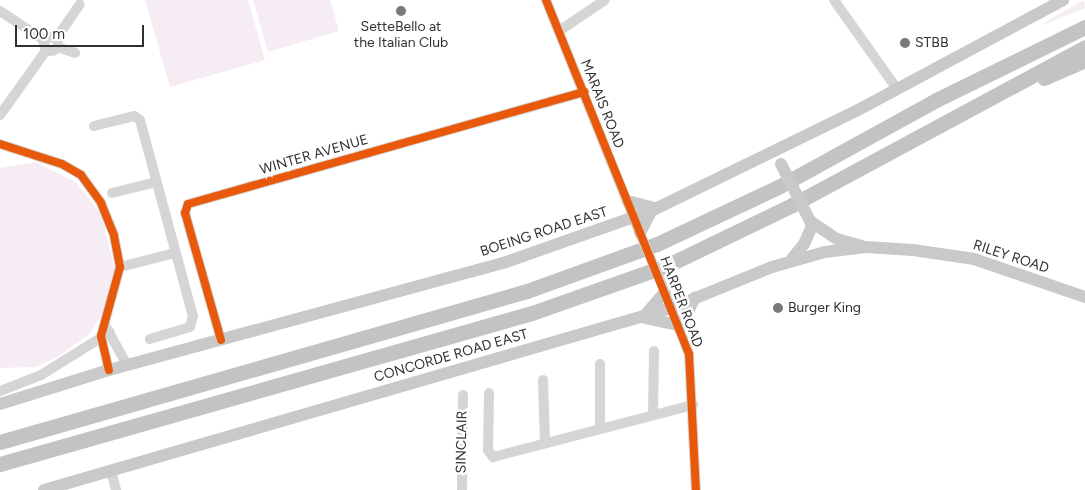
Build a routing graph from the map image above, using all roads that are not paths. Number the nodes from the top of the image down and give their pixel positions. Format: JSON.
{"nodes":[{"id":1,"x":546,"y":0,"type":"edge"},
{"id":2,"x":605,"y":0,"type":"edge"},
{"id":3,"x":834,"y":0,"type":"edge"},
{"id":4,"x":1063,"y":0,"type":"edge"},
{"id":5,"x":80,"y":4,"type":"dead end"},
{"id":6,"x":0,"y":11,"type":"edge"},
{"id":7,"x":1085,"y":27,"type":"edge"},
{"id":8,"x":559,"y":31,"type":"junction"},
{"id":9,"x":51,"y":44,"type":"junction"},
{"id":10,"x":1085,"y":47,"type":"edge"},
{"id":11,"x":75,"y":53,"type":"dead end"},
{"id":12,"x":1085,"y":60,"type":"edge"},
{"id":13,"x":898,"y":88,"type":"junction"},
{"id":14,"x":584,"y":92,"type":"junction"},
{"id":15,"x":0,"y":115,"type":"edge"},
{"id":16,"x":947,"y":121,"type":"junction"},
{"id":17,"x":829,"y":124,"type":"junction"},
{"id":18,"x":94,"y":126,"type":"dead end"},
{"id":19,"x":0,"y":144,"type":"edge"},
{"id":20,"x":762,"y":159,"type":"junction"},
{"id":21,"x":781,"y":164,"type":"junction"},
{"id":22,"x":156,"y":182,"type":"junction"},
{"id":23,"x":112,"y":193,"type":"dead end"},
{"id":24,"x":628,"y":201,"type":"junction"},
{"id":25,"x":654,"y":210,"type":"junction"},
{"id":26,"x":634,"y":217,"type":"junction"},
{"id":27,"x":618,"y":223,"type":"junction"},
{"id":28,"x":811,"y":223,"type":"junction"},
{"id":29,"x":640,"y":233,"type":"junction"},
{"id":30,"x":866,"y":248,"type":"junction"},
{"id":31,"x":176,"y":253,"type":"junction"},
{"id":32,"x":791,"y":260,"type":"junction"},
{"id":33,"x":120,"y":267,"type":"junction"},
{"id":34,"x":665,"y":292,"type":"junction"},
{"id":35,"x":1085,"y":297,"type":"edge"},
{"id":36,"x":693,"y":298,"type":"junction"},
{"id":37,"x":671,"y":308,"type":"junction"},
{"id":38,"x":640,"y":317,"type":"junction"},
{"id":39,"x":679,"y":326,"type":"junction"},
{"id":40,"x":105,"y":331,"type":"junction"},
{"id":41,"x":150,"y":339,"type":"dead end"},
{"id":42,"x":221,"y":340,"type":"junction"},
{"id":43,"x":654,"y":351,"type":"dead end"},
{"id":44,"x":600,"y":364,"type":"dead end"},
{"id":45,"x":127,"y":365,"type":"junction"},
{"id":46,"x":109,"y":370,"type":"junction"},
{"id":47,"x":543,"y":380,"type":"dead end"},
{"id":48,"x":0,"y":391,"type":"edge"},
{"id":49,"x":489,"y":393,"type":"dead end"},
{"id":50,"x":463,"y":395,"type":"dead end"},
{"id":51,"x":0,"y":404,"type":"edge"},
{"id":52,"x":693,"y":405,"type":"junction"},
{"id":53,"x":653,"y":414,"type":"junction"},
{"id":54,"x":84,"y":417,"type":"junction"},
{"id":55,"x":137,"y":426,"type":"junction"},
{"id":56,"x":600,"y":429,"type":"junction"},
{"id":57,"x":0,"y":436,"type":"edge"},
{"id":58,"x":0,"y":442,"type":"edge"},
{"id":59,"x":545,"y":443,"type":"junction"},
{"id":60,"x":0,"y":464,"type":"edge"},
{"id":61,"x":111,"y":471,"type":"junction"},
{"id":62,"x":0,"y":472,"type":"edge"},
{"id":63,"x":44,"y":490,"type":"edge"},
{"id":64,"x":116,"y":490,"type":"edge"},
{"id":65,"x":462,"y":490,"type":"edge"},
{"id":66,"x":696,"y":490,"type":"edge"}],
"edges":[{"from":1,"to":8,"type":"street","name":"MARAIS ROAD"},
{"from":2,"to":8,"type":"street"},
{"from":3,"to":13,"type":"street"},
{"from":4,"to":13,"type":"main road","name":"BOEING ROAD EAST"},
{"from":5,"to":9,"type":"street"},
{"from":6,"to":9,"type":"street"},
{"from":7,"to":54,"type":"highway"},
{"from":8,"to":14,"type":"street","name":"MARAIS ROAD"},
{"from":9,"to":11,"type":"street"},
{"from":9,"to":15,"type":"street"},
{"from":10,"to":16,"type":"highway"},
{"from":12,"to":16,"type":"highway"},
{"from":13,"to":17,"type":"main road","name":"BOEING ROAD EAST"},
{"from":14,"to":24,"type":"street","name":"MARAIS ROAD"},
{"from":14,"to":42,"type":"street","name":"WINTER AVENUE"},
{"from":16,"to":55,"type":"highway"},
{"from":17,"to":20,"type":"main road","name":"BOEING ROAD EAST"},
{"from":17,"to":21,"type":"main road"},
{"from":18,"to":22,"type":"street"},
{"from":19,"to":33,"type":"street"},
{"from":20,"to":21,"type":"main road"},
{"from":20,"to":25,"type":"main road","name":"BOEING ROAD EAST"},
{"from":21,"to":28,"type":"main road","bridge":true},
{"from":22,"to":23,"type":"street"},
{"from":22,"to":31,"type":"street"},
{"from":24,"to":25,"type":"main road"},
{"from":24,"to":26,"type":"street","name":"MARAIS ROAD"},
{"from":25,"to":26,"type":"main road","name":"BOEING ROAD EAST"},
{"from":25,"to":29,"type":"main road"},
{"from":26,"to":27,"type":"main road","name":"BOEING ROAD EAST"},
{"from":26,"to":29,"type":"street","name":"HARPER ROAD"},
{"from":27,"to":29,"type":"main road"},
{"from":27,"to":42,"type":"main road","name":"BOEING ROAD EAST"},
{"from":28,"to":30,"type":"main road"},
{"from":28,"to":32,"type":"main road"},
{"from":29,"to":34,"type":"street","name":"HARPER ROAD","bridge":true},
{"from":30,"to":32,"type":"main road","name":"CONCORDE ROAD EAST"},
{"from":30,"to":35,"type":"main road","name":"RILEY ROAD"},
{"from":31,"to":33,"type":"street"},
{"from":31,"to":41,"type":"street"},
{"from":32,"to":36,"type":"main road","name":"CONCORDE ROAD EAST"},
{"from":33,"to":40,"type":"street"},
{"from":34,"to":36,"type":"main road"},
{"from":34,"to":37,"type":"street","name":"HARPER ROAD"},
{"from":34,"to":38,"type":"main road"},
{"from":36,"to":37,"type":"main road","name":"CONCORDE ROAD EAST"},
{"from":36,"to":39,"type":"main road"},
{"from":37,"to":38,"type":"main road","name":"CONCORDE ROAD EAST"},
{"from":37,"to":39,"type":"street","name":"HARPER ROAD"},
{"from":38,"to":39,"type":"main road"},
{"from":38,"to":61,"type":"main road","name":"CONCORDE ROAD EAST"},
{"from":39,"to":52,"type":"street","name":"HARPER ROAD"},
{"from":40,"to":45,"type":"street"},
{"from":40,"to":46,"type":"street"},
{"from":40,"to":48,"type":"street"},
{"from":42,"to":45,"type":"main road","name":"BOEING ROAD EAST"},
{"from":43,"to":53,"type":"street"},
{"from":44,"to":56,"type":"street"},
{"from":45,"to":46,"type":"main road","name":"BOEING ROAD EAST"},
{"from":46,"to":51,"type":"main road","name":"BOEING ROAD EAST"},
{"from":47,"to":59,"type":"street"},
{"from":49,"to":59,"type":"street"},
{"from":50,"to":65,"type":"street","name":"SINCLAIR"},
{"from":52,"to":53,"type":"street"},
{"from":52,"to":66,"type":"street","name":"HARPER ROAD"},
{"from":53,"to":56,"type":"street"},
{"from":54,"to":57,"type":"highway"},
{"from":54,"to":58,"type":"highway"},
{"from":55,"to":60,"type":"highway"},
{"from":55,"to":62,"type":"highway"},
{"from":56,"to":59,"type":"street"},
{"from":61,"to":63,"type":"main road","name":"CONCORDE ROAD EAST"},
{"from":61,"to":64,"type":"street"}]}
